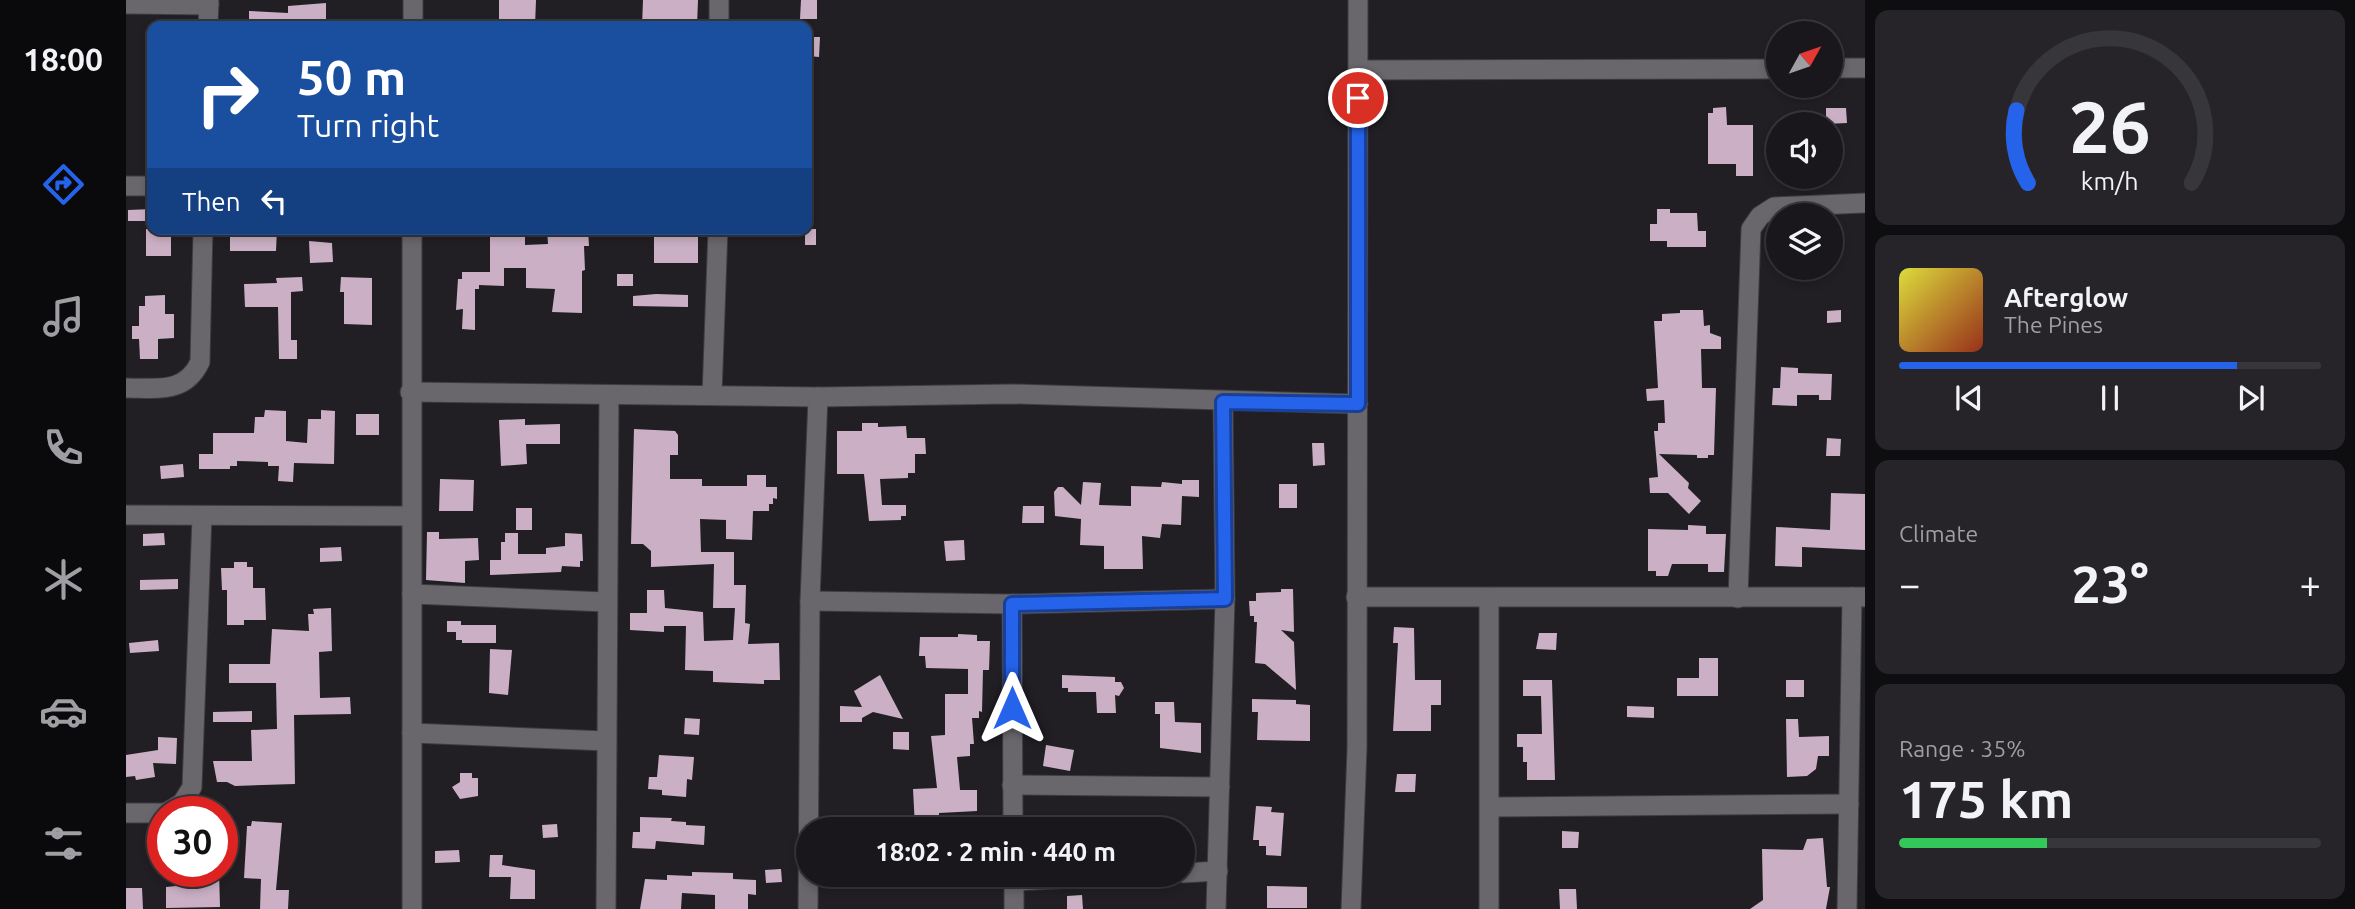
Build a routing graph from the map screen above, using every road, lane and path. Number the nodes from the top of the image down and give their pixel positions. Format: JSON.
{"nodes":[{"id":1,"x":413,"y":0,"type":"edge"},
{"id":2,"x":719,"y":0,"type":"edge"},
{"id":3,"x":1358,"y":0,"type":"edge"},
{"id":4,"x":209,"y":2,"type":"edge"},
{"id":5,"x":126,"y":4,"type":"edge"},
{"id":6,"x":208,"y":21,"type":"edge"},
{"id":7,"x":413,"y":21,"type":"edge"},
{"id":8,"x":719,"y":21,"type":"edge"},
{"id":9,"x":1843,"y":68,"type":"edge"},
{"id":10,"x":1865,"y":68,"type":"edge"},
{"id":11,"x":1766,"y":69,"type":"edge"},
{"id":12,"x":1358,"y":71,"type":"junction"},
{"id":13,"x":126,"y":186,"type":"edge"},
{"id":14,"x":147,"y":186,"type":"edge"},
{"id":15,"x":1865,"y":203,"type":"edge"},
{"id":16,"x":202,"y":235,"type":"edge"},
{"id":17,"x":412,"y":235,"type":"edge"},
{"id":18,"x":718,"y":235,"type":"edge"},
{"id":19,"x":126,"y":388,"type":"edge"},
{"id":20,"x":410,"y":392,"type":"junction"},
{"id":21,"x":609,"y":395,"type":"junction"},
{"id":22,"x":712,"y":395,"type":"junction"},
{"id":23,"x":818,"y":397,"type":"junction"},
{"id":24,"x":1223,"y":402,"type":"junction"},
{"id":25,"x":1358,"y":404,"type":"junction"},
{"id":26,"x":126,"y":515,"type":"edge"},
{"id":27,"x":202,"y":516,"type":"junction"},
{"id":28,"x":411,"y":516,"type":"junction"},
{"id":29,"x":412,"y":594,"type":"junction"},
{"id":30,"x":1356,"y":597,"type":"junction"},
{"id":31,"x":1858,"y":597,"type":"edge"},
{"id":32,"x":1489,"y":598,"type":"junction"},
{"id":33,"x":1738,"y":598,"type":"junction"},
{"id":34,"x":1225,"y":599,"type":"junction"},
{"id":35,"x":810,"y":601,"type":"junction"},
{"id":36,"x":606,"y":602,"type":"junction"},
{"id":37,"x":1012,"y":604,"type":"junction"},
{"id":38,"x":412,"y":733,"type":"junction"},
{"id":39,"x":606,"y":741,"type":"junction"},
{"id":40,"x":1012,"y":785,"type":"junction"},
{"id":41,"x":1220,"y":787,"type":"junction"},
{"id":42,"x":186,"y":796,"type":"edge"},
{"id":43,"x":1849,"y":804,"type":"junction"},
{"id":44,"x":1490,"y":807,"type":"junction"},
{"id":45,"x":147,"y":812,"type":"edge"},
{"id":46,"x":126,"y":813,"type":"edge"},
{"id":47,"x":1013,"y":817,"type":"edge"},
{"id":48,"x":1218,"y":871,"type":"junction"},
{"id":49,"x":1195,"y":872,"type":"edge"},
{"id":50,"x":1014,"y":887,"type":"edge"},
{"id":51,"x":412,"y":909,"type":"edge"},
{"id":52,"x":606,"y":909,"type":"edge"},
{"id":53,"x":808,"y":909,"type":"edge"},
{"id":54,"x":1014,"y":909,"type":"edge"},
{"id":55,"x":1216,"y":909,"type":"edge"},
{"id":56,"x":1351,"y":909,"type":"edge"},
{"id":57,"x":1489,"y":909,"type":"edge"},
{"id":58,"x":1847,"y":909,"type":"edge"}],
"edges":[{"from":1,"to":7,"type":"street"},
{"from":2,"to":8,"type":"street"},
{"from":3,"to":12,"type":"street"},
{"from":4,"to":5,"type":"street"},
{"from":4,"to":6,"type":"street"},
{"from":9,"to":10,"type":"street"},
{"from":11,"to":12,"type":"street"},
{"from":12,"to":25,"type":"street"},
{"from":13,"to":14,"type":"street"},
{"from":15,"to":33,"type":"street"},
{"from":16,"to":19,"type":"street"},
{"from":17,"to":20,"type":"street"},
{"from":18,"to":22,"type":"street"},
{"from":20,"to":21,"type":"street"},
{"from":20,"to":28,"type":"street"},
{"from":21,"to":22,"type":"street"},
{"from":21,"to":36,"type":"street"},
{"from":22,"to":23,"type":"street"},
{"from":23,"to":24,"type":"street"},
{"from":23,"to":35,"type":"street"},
{"from":24,"to":25,"type":"street"},
{"from":24,"to":34,"type":"street"},
{"from":25,"to":30,"type":"street"},
{"from":26,"to":27,"type":"street"},
{"from":27,"to":28,"type":"street"},
{"from":27,"to":42,"type":"street"},
{"from":28,"to":29,"type":"street"},
{"from":29,"to":36,"type":"street"},
{"from":29,"to":38,"type":"street"},
{"from":30,"to":32,"type":"street"},
{"from":30,"to":56,"type":"street"},
{"from":31,"to":33,"type":"street"},
{"from":31,"to":43,"type":"street"},
{"from":32,"to":33,"type":"street"},
{"from":32,"to":44,"type":"street"},
{"from":34,"to":37,"type":"street"},
{"from":34,"to":41,"type":"street"},
{"from":35,"to":37,"type":"street"},
{"from":35,"to":53,"type":"street"},
{"from":36,"to":39,"type":"street"},
{"from":37,"to":40,"type":"street"},
{"from":38,"to":39,"type":"street"},
{"from":38,"to":51,"type":"street"},
{"from":39,"to":52,"type":"street"},
{"from":40,"to":41,"type":"street"},
{"from":40,"to":47,"type":"street"},
{"from":41,"to":48,"type":"street"},
{"from":43,"to":44,"type":"street"},
{"from":43,"to":58,"type":"street"},
{"from":44,"to":57,"type":"street"},
{"from":45,"to":46,"type":"street"},
{"from":48,"to":49,"type":"street"},
{"from":48,"to":55,"type":"street"},
{"from":50,"to":54,"type":"street"}]}
